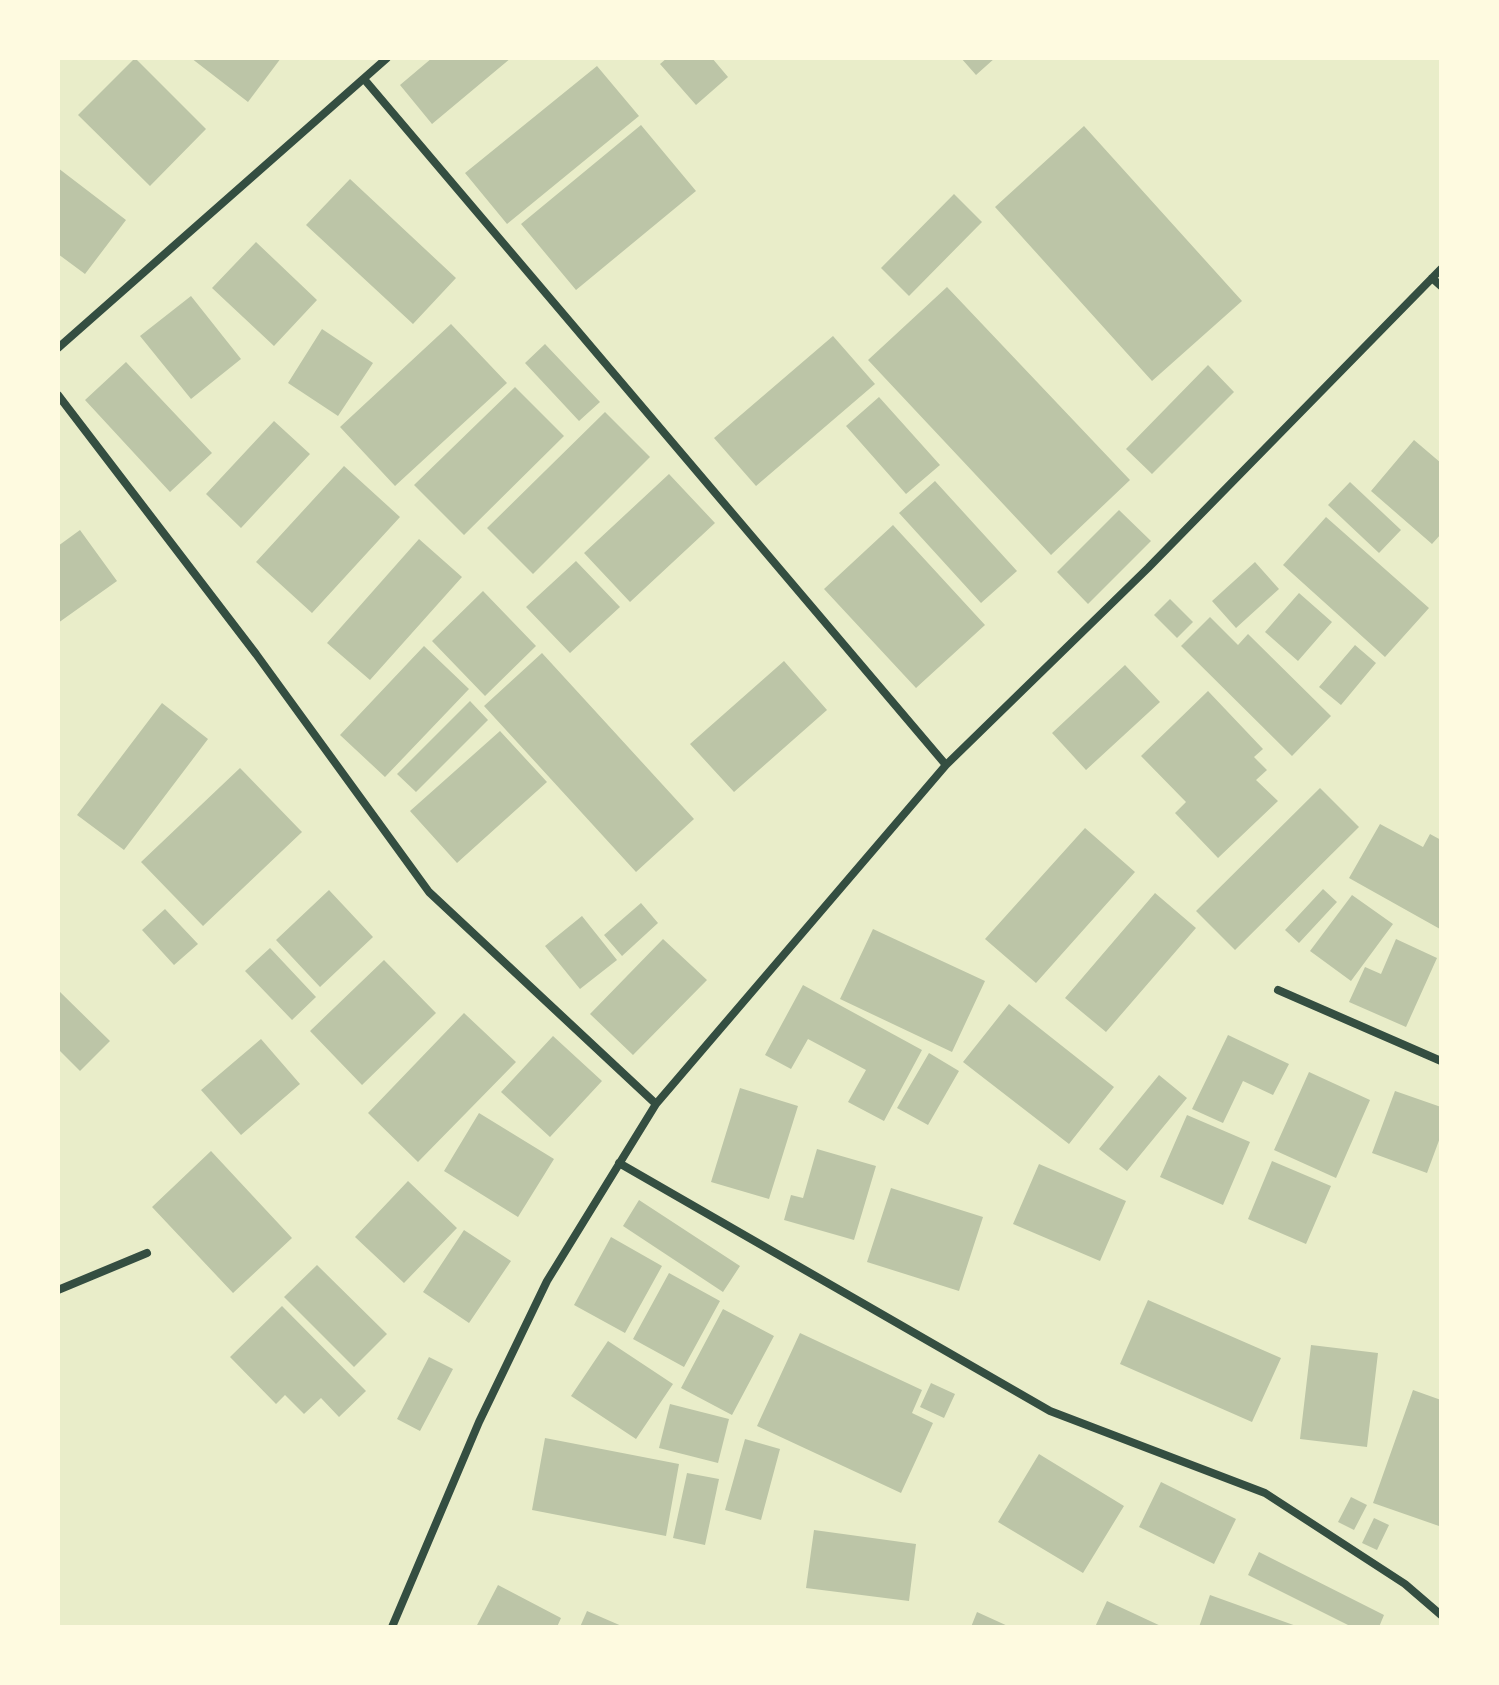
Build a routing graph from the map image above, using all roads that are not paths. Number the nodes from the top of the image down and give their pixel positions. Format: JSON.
{"nodes":[{"id":1,"x":387,"y":58,"type":"edge"},
{"id":2,"x":364,"y":79,"type":"junction"},
{"id":3,"x":1441,"y":269,"type":"edge"},
{"id":4,"x":1432,"y":278,"type":"junction"},
{"id":5,"x":1441,"y":286,"type":"edge"},
{"id":6,"x":58,"y":348,"type":"edge"},
{"id":7,"x":58,"y":395,"type":"edge"},
{"id":8,"x":946,"y":765,"type":"junction"},
{"id":9,"x":1278,"y":990,"type":"dead end"},
{"id":10,"x":1441,"y":1061,"type":"edge"},
{"id":11,"x":656,"y":1104,"type":"junction"},
{"id":12,"x":619,"y":1163,"type":"junction"},
{"id":13,"x":147,"y":1253,"type":"dead end"},
{"id":14,"x":58,"y":1290,"type":"edge"},
{"id":15,"x":1441,"y":1615,"type":"edge"},
{"id":16,"x":392,"y":1627,"type":"edge"}],
"edges":[{"from":1,"to":2,"type":"street"},
{"from":2,"to":6,"type":"street"},
{"from":2,"to":8,"type":"street"},
{"from":3,"to":4,"type":"street"},
{"from":4,"to":5,"type":"street"},
{"from":4,"to":8,"type":"street"},
{"from":7,"to":11,"type":"street"},
{"from":8,"to":11,"type":"street"},
{"from":9,"to":10,"type":"street"},
{"from":11,"to":12,"type":"street"},
{"from":12,"to":15,"type":"street"},
{"from":12,"to":16,"type":"street"},
{"from":13,"to":14,"type":"street"}]}
